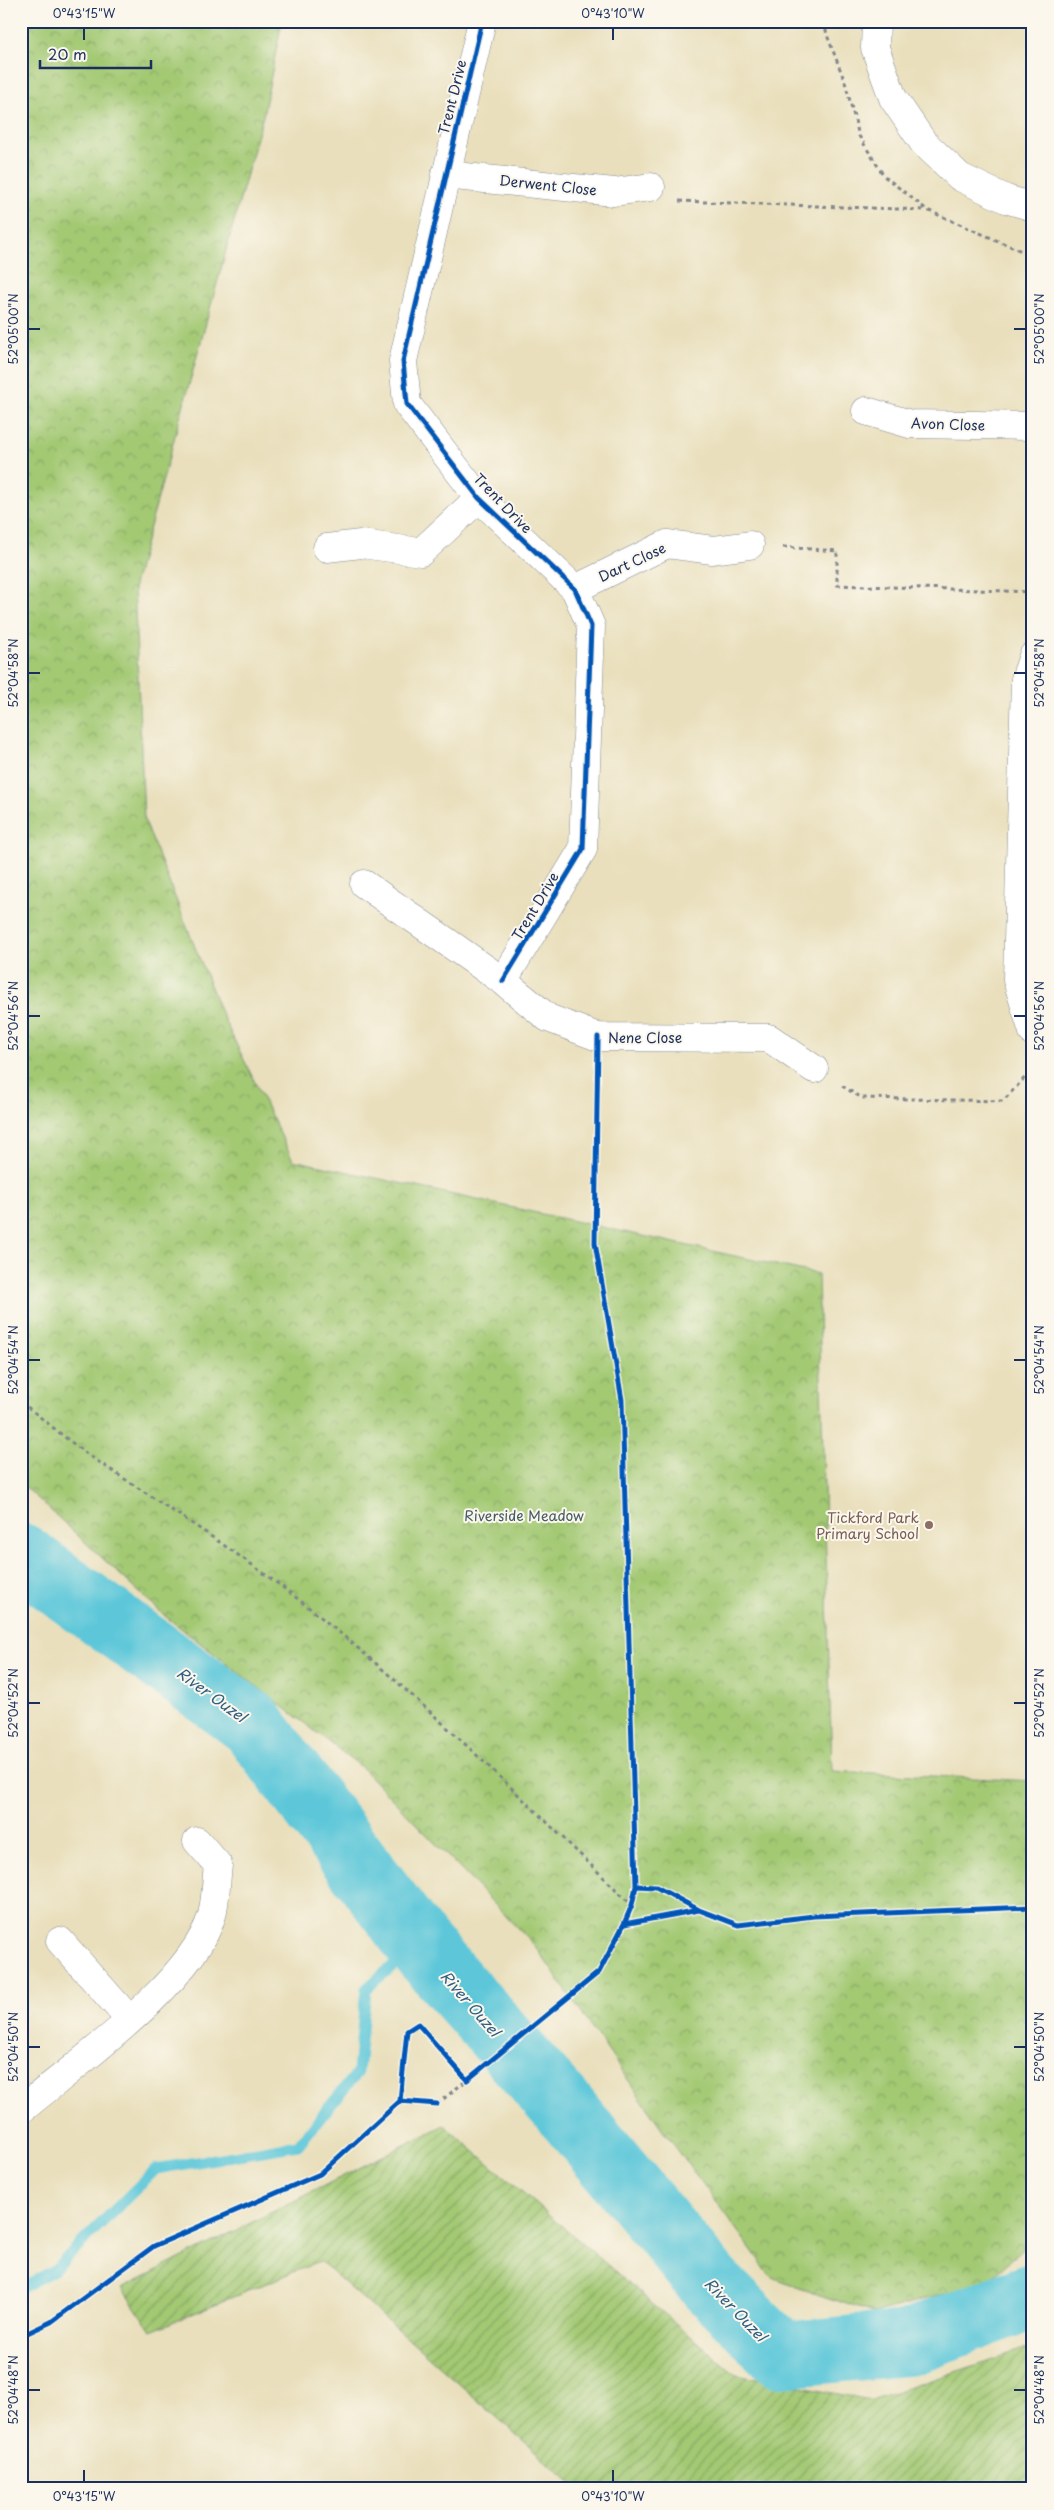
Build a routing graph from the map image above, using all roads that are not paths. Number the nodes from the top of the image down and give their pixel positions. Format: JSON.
{"nodes":[{"id":1,"x":482,"y":21,"type":"edge"},
{"id":2,"x":876,"y":21,"type":"edge"},
{"id":3,"x":445,"y":174,"type":"junction"},
{"id":4,"x":651,"y":187,"type":"road end"},
{"id":5,"x":1033,"y":208,"type":"edge"},
{"id":6,"x":866,"y":411,"type":"dead end"},
{"id":7,"x":1033,"y":426,"type":"edge"},
{"id":8,"x":479,"y":498,"type":"junction"},
{"id":9,"x":750,"y":545,"type":"road end"},
{"id":10,"x":327,"y":548,"type":"dead end"},
{"id":11,"x":575,"y":589,"type":"junction"},
{"id":12,"x":1033,"y":656,"type":"edge"},
{"id":13,"x":364,"y":884,"type":"dead end"},
{"id":14,"x":502,"y":981,"type":"junction"},
{"id":15,"x":1033,"y":1032,"type":"edge"},
{"id":16,"x":814,"y":1069,"type":"road end"},
{"id":17,"x":197,"y":1841,"type":"dead end"},
{"id":18,"x":60,"y":1941,"type":"dead end"},
{"id":19,"x":130,"y":2020,"type":"junction"},
{"id":20,"x":21,"y":2110,"type":"edge"}],
"edges":[{"from":1,"to":3,"type":"street","name":"Trent Drive"},
{"from":2,"to":5,"type":"street"},
{"from":3,"to":4,"type":"street","name":"Derwent Close"},
{"from":3,"to":8,"type":"street","name":"Trent Drive"},
{"from":6,"to":7,"type":"street","name":"Avon Close"},
{"from":8,"to":10,"type":"street"},
{"from":8,"to":11,"type":"street","name":"Trent Drive"},
{"from":9,"to":11,"type":"street","name":"Dart Close"},
{"from":11,"to":14,"type":"street","name":"Trent Drive"},
{"from":12,"to":15,"type":"street"},
{"from":13,"to":14,"type":"street","name":"Nene Close"},
{"from":14,"to":16,"type":"street","name":"Nene Close"},
{"from":17,"to":19,"type":"street"},
{"from":18,"to":19,"type":"street"},
{"from":19,"to":20,"type":"street"}]}
